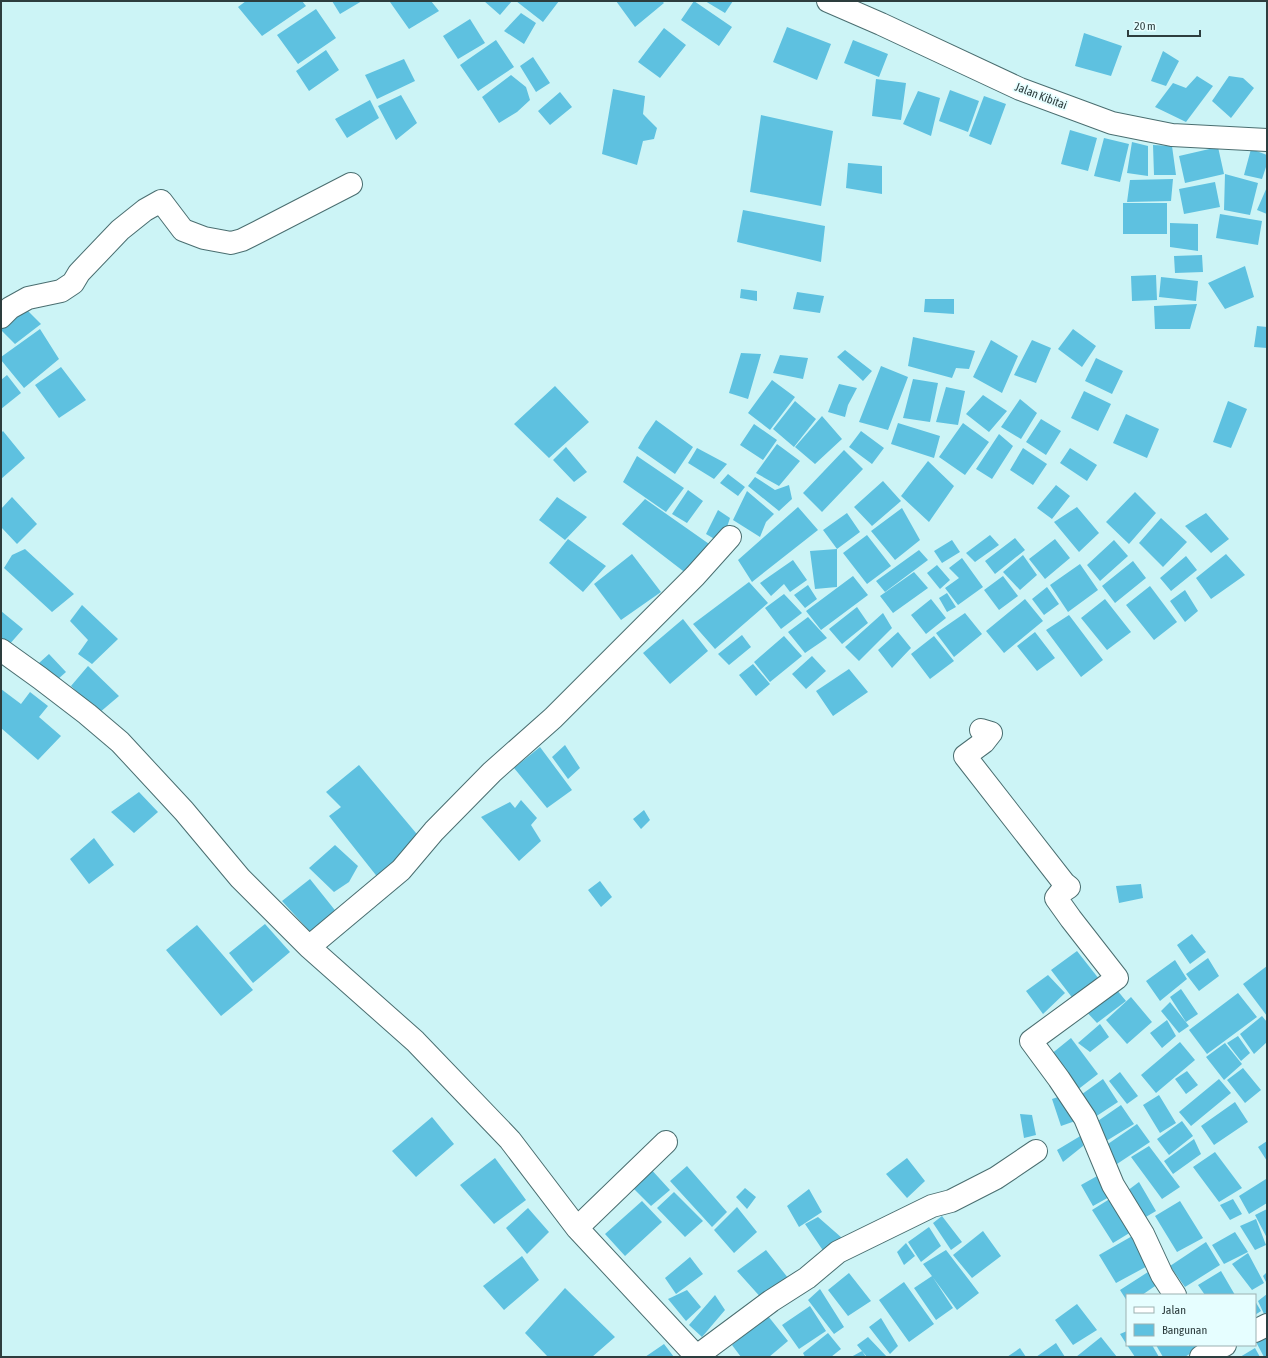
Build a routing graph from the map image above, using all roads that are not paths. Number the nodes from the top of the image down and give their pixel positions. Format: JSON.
{"nodes":[{"id":1,"x":828,"y":1,"type":"edge"},
{"id":2,"x":1267,"y":140,"type":"edge"},
{"id":3,"x":351,"y":184,"type":"dead end"},
{"id":4,"x":1,"y":317,"type":"edge"},
{"id":5,"x":730,"y":537,"type":"dead end"},
{"id":6,"x":1,"y":650,"type":"edge"},
{"id":7,"x":982,"y":730,"type":"dead end"},
{"id":8,"x":309,"y":947,"type":"junction"},
{"id":9,"x":666,"y":1142,"type":"dead end"},
{"id":10,"x":1036,"y":1151,"type":"dead end"},
{"id":11,"x":577,"y":1228,"type":"junction"},
{"id":12,"x":1174,"y":1294,"type":"edge"},
{"id":13,"x":1267,"y":1325,"type":"edge"},
{"id":14,"x":1256,"y":1330,"type":"edge"},
{"id":15,"x":697,"y":1357,"type":"edge"}],
"edges":[{"from":1,"to":2,"type":"street","name":"Jalan Kibitai"},
{"from":3,"to":4,"type":"street"},
{"from":5,"to":8,"type":"street"},
{"from":6,"to":8,"type":"street"},
{"from":7,"to":12,"type":"street"},
{"from":8,"to":11,"type":"street"},
{"from":9,"to":11,"type":"street"},
{"from":10,"to":15,"type":"street"},
{"from":11,"to":15,"type":"street"},
{"from":13,"to":14,"type":"street"}]}
